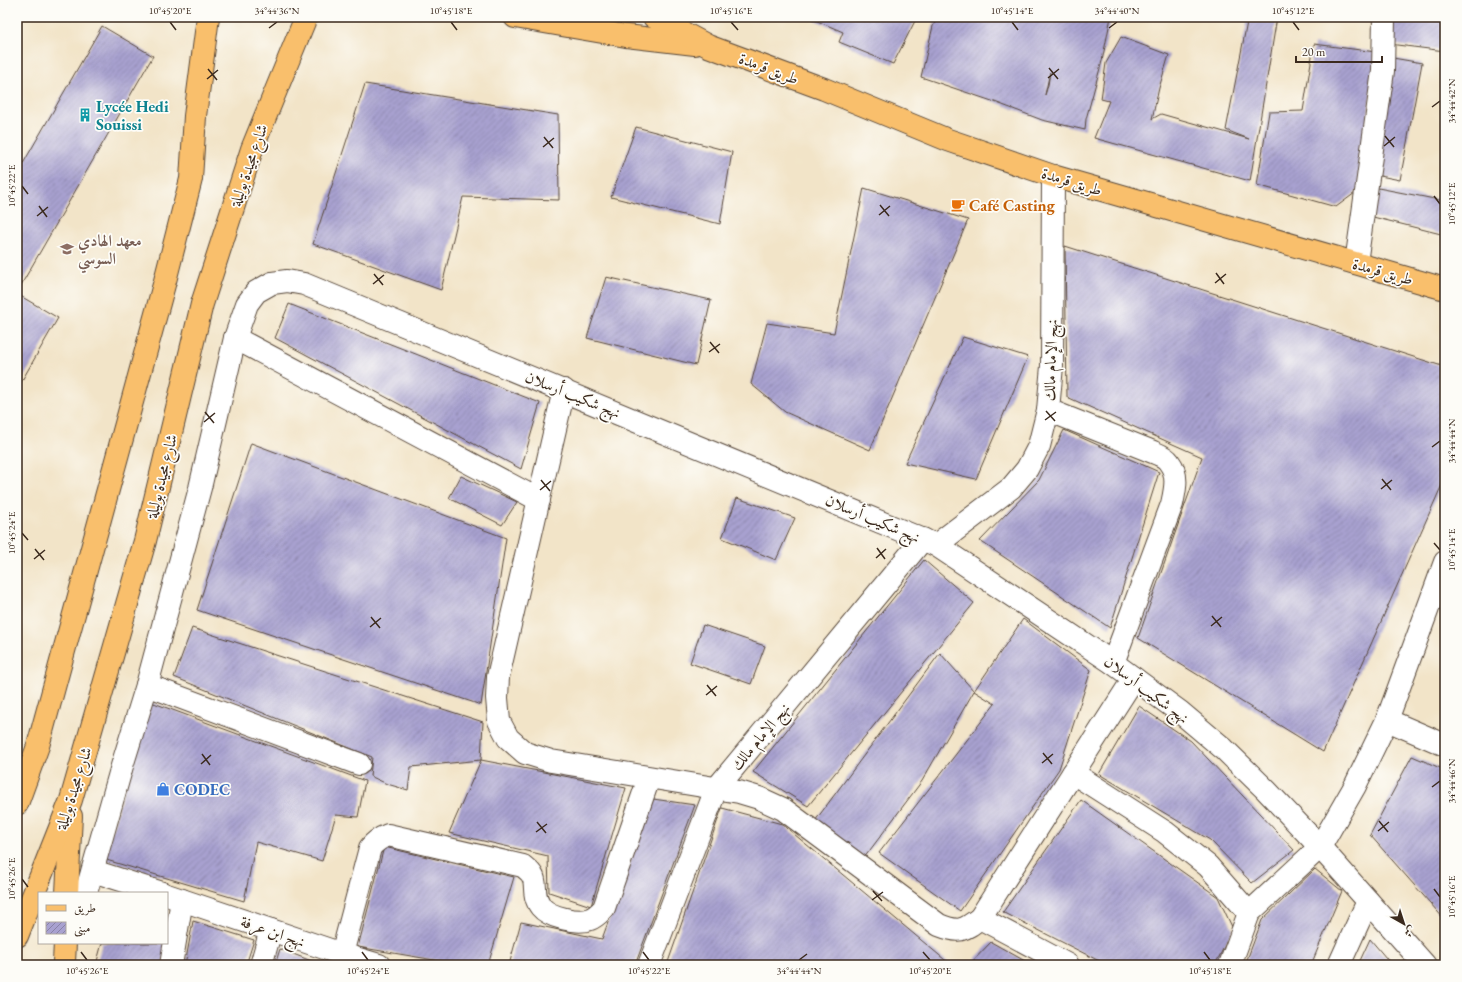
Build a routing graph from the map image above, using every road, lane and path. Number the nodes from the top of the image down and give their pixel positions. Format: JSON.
{"nodes":[{"id":1,"x":208,"y":17,"type":"edge"},
{"id":2,"x":306,"y":17,"type":"edge"},
{"id":3,"x":515,"y":17,"type":"edge"},
{"id":4,"x":654,"y":17,"type":"edge"},
{"id":5,"x":1384,"y":17,"type":"edge"},
{"id":6,"x":708,"y":46,"type":"junction"},
{"id":7,"x":1053,"y":176,"type":"junction"},
{"id":8,"x":1356,"y":263,"type":"junction"},
{"id":9,"x":1445,"y":289,"type":"edge"},
{"id":10,"x":236,"y":338,"type":"junction"},
{"id":11,"x":564,"y":390,"type":"junction"},
{"id":12,"x":1048,"y":410,"type":"junction"},
{"id":13,"x":539,"y":500,"type":"junction"},
{"id":14,"x":930,"y":542,"type":"junction"},
{"id":15,"x":1445,"y":562,"type":"edge"},
{"id":16,"x":1113,"y":663,"type":"junction"},
{"id":17,"x":1134,"y":678,"type":"junction"},
{"id":18,"x":147,"y":685,"type":"junction"},
{"id":19,"x":1387,"y":720,"type":"junction"},
{"id":20,"x":1445,"y":745,"type":"edge"},
{"id":21,"x":359,"y":764,"type":"dead end"},
{"id":22,"x":1073,"y":773,"type":"junction"},
{"id":23,"x":649,"y":778,"type":"junction"},
{"id":24,"x":716,"y":789,"type":"junction"},
{"id":25,"x":71,"y":800,"type":"junction"},
{"id":26,"x":17,"y":804,"type":"edge"},
{"id":27,"x":1320,"y":848,"type":"junction"},
{"id":28,"x":93,"y":871,"type":"junction"},
{"id":29,"x":67,"y":892,"type":"edge"},
{"id":30,"x":86,"y":892,"type":"edge"},
{"id":31,"x":159,"y":892,"type":"edge"},
{"id":32,"x":175,"y":897,"type":"edge"},
{"id":33,"x":1368,"y":901,"type":"junction"},
{"id":34,"x":1249,"y":913,"type":"junction"},
{"id":35,"x":980,"y":918,"type":"junction"},
{"id":36,"x":271,"y":930,"type":"junction"},
{"id":37,"x":17,"y":936,"type":"edge"},
{"id":38,"x":342,"y":954,"type":"junction"},
{"id":39,"x":171,"y":965,"type":"edge"},
{"id":40,"x":261,"y":965,"type":"edge"},
{"id":41,"x":379,"y":965,"type":"edge"},
{"id":42,"x":649,"y":965,"type":"edge"},
{"id":43,"x":1068,"y":965,"type":"edge"},
{"id":44,"x":1230,"y":965,"type":"edge"},
{"id":45,"x":1339,"y":965,"type":"edge"},
{"id":46,"x":1425,"y":965,"type":"edge"}],
"edges":[{"from":1,"to":26,"type":"main road"},
{"from":2,"to":25,"type":"main road","name":"شارع مجيدة بوليلة"},
{"from":3,"to":6,"type":"main road","name":"طريق قرمدة"},
{"from":4,"to":6,"type":"main road","name":"طريق قرمدة"},
{"from":5,"to":8,"type":"street"},
{"from":6,"to":7,"type":"main road","name":"طريق قرمدة"},
{"from":7,"to":8,"type":"main road","name":"طريق قرمدة"},
{"from":7,"to":12,"type":"street","name":"نهج الإمام مالك"},
{"from":8,"to":9,"type":"main road","name":"طريق قرمدة"},
{"from":10,"to":11,"type":"street","name":"نهج شكيب أرسلان"},
{"from":10,"to":13,"type":"street"},
{"from":10,"to":18,"type":"street","name":"نهج شكيب أرسلان"},
{"from":11,"to":13,"type":"street"},
{"from":11,"to":14,"type":"street","name":"نهج شكيب أرسلان"},
{"from":12,"to":14,"type":"street","name":"نهج الإمام مالك"},
{"from":12,"to":16,"type":"street"},
{"from":13,"to":23,"type":"street"},
{"from":14,"to":16,"type":"street","name":"نهج شكيب أرسلان"},
{"from":14,"to":24,"type":"street","name":"نهج الإمام مالك"},
{"from":15,"to":19,"type":"street"},
{"from":16,"to":17,"type":"street","name":"نهج شكيب أرسلان"},
{"from":17,"to":22,"type":"street"},
{"from":17,"to":27,"type":"street","name":"نهج شكيب أرسلان"},
{"from":18,"to":21,"type":"street"},
{"from":18,"to":28,"type":"street","name":"نهج شكيب أرسلان"},
{"from":19,"to":20,"type":"street"},
{"from":19,"to":27,"type":"street"},
{"from":22,"to":34,"type":"street"},
{"from":22,"to":35,"type":"street"},
{"from":23,"to":24,"type":"street"},
{"from":23,"to":38,"type":"street"},
{"from":24,"to":35,"type":"street"},
{"from":24,"to":42,"type":"street","name":"نهج الإمام مالك"},
{"from":25,"to":29,"type":"main road"},
{"from":25,"to":37,"type":"main road","name":"شارع مجيدة بوليلة"},
{"from":27,"to":33,"type":"street","name":"نهج شكيب أرسلان"},
{"from":27,"to":34,"type":"street"},
{"from":28,"to":30,"type":"street","name":"نهج شكيب أرسلان"},
{"from":28,"to":31,"type":"street"},
{"from":32,"to":36,"type":"street","name":"نهج ابن عرفة"},
{"from":32,"to":39,"type":"street"},
{"from":33,"to":45,"type":"street"},
{"from":33,"to":46,"type":"street","name":"نهج شكيب أرسلان"},
{"from":34,"to":44,"type":"street"},
{"from":35,"to":43,"type":"street"},
{"from":36,"to":38,"type":"street","name":"نهج ابن عرفة"},
{"from":36,"to":40,"type":"street"},
{"from":38,"to":41,"type":"street","name":"نهج ابن عرفة"}]}
